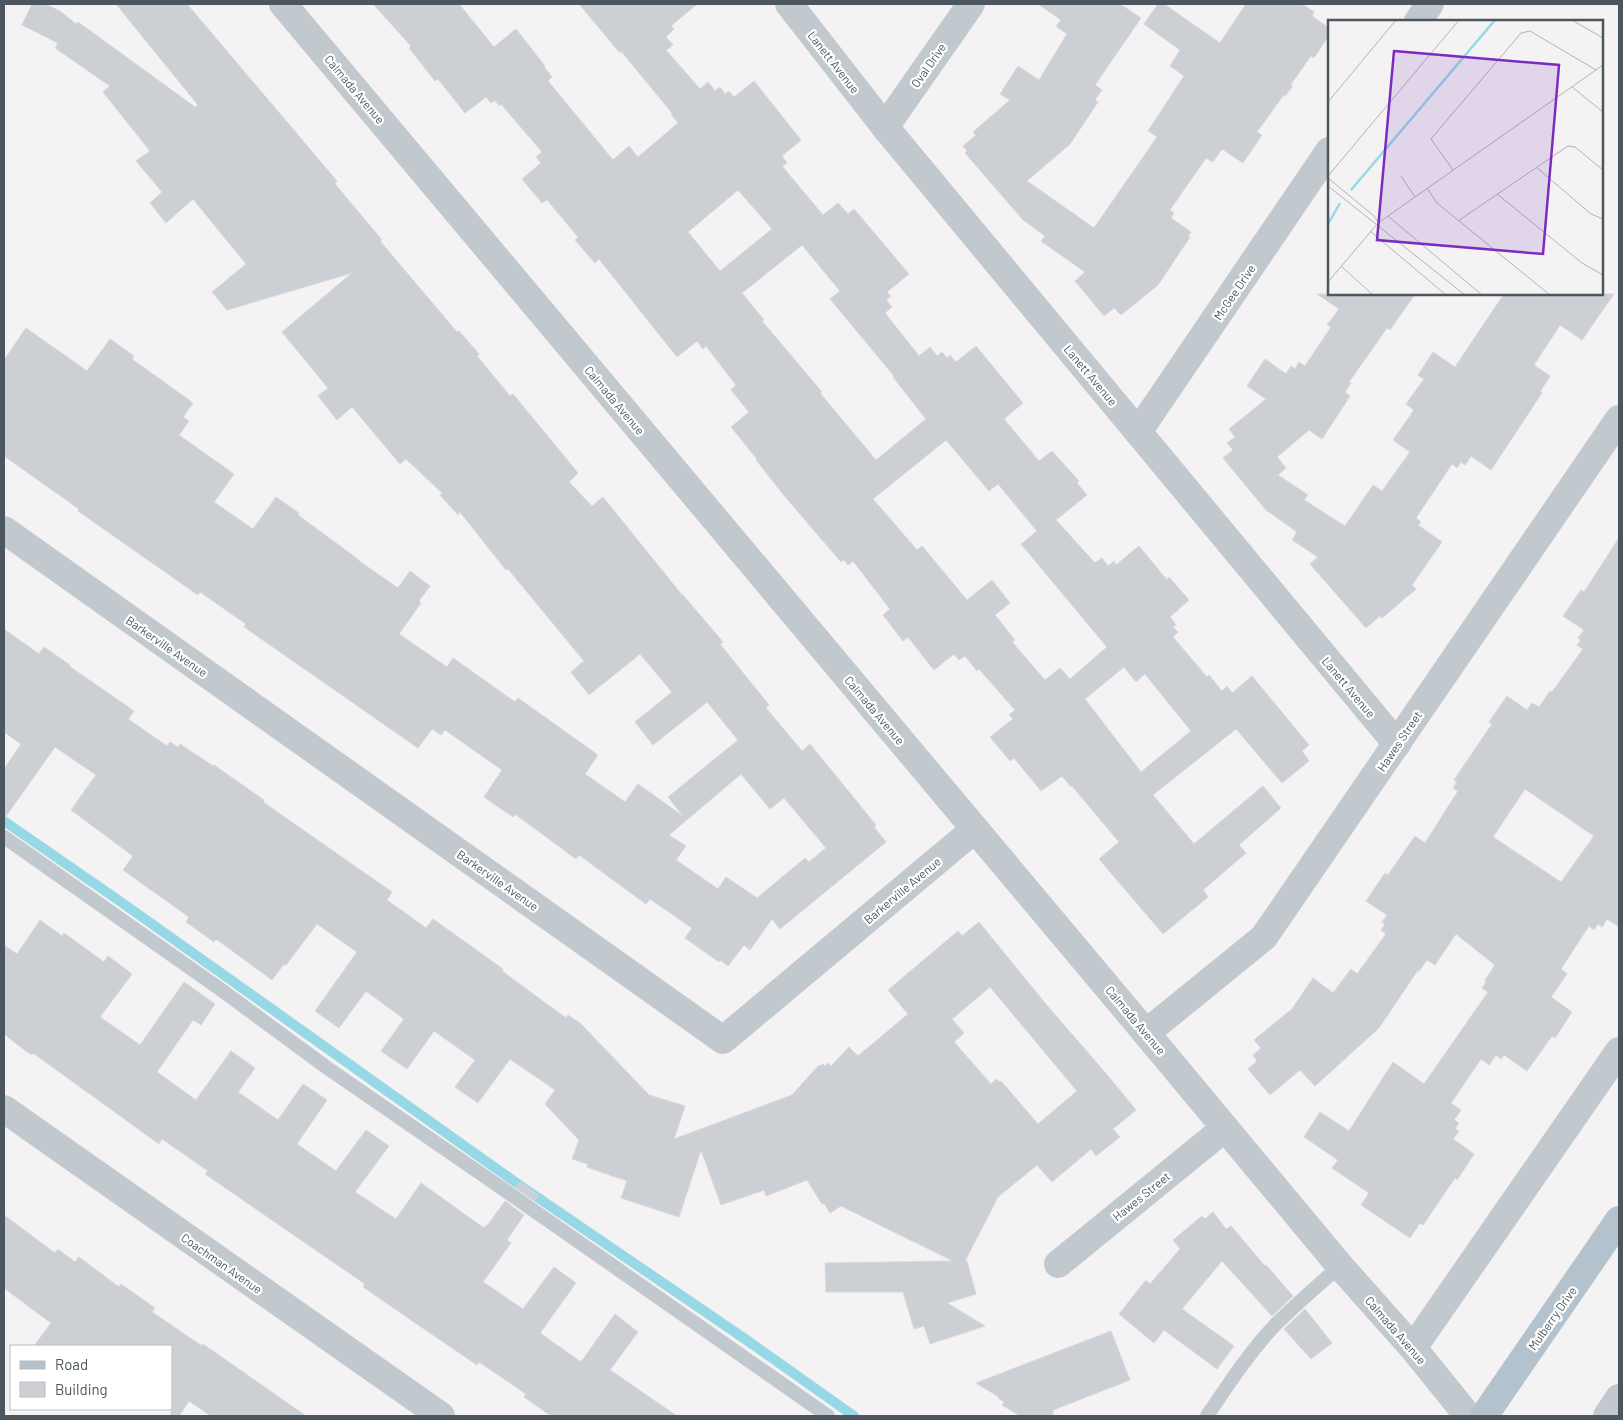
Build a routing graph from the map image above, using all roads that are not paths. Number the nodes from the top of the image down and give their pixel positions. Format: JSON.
{"nodes":[{"id":1,"x":283,"y":4,"type":"edge"},
{"id":2,"x":789,"y":4,"type":"edge"},
{"id":3,"x":971,"y":4,"type":"edge"},
{"id":4,"x":1430,"y":4,"type":"edge"},
{"id":5,"x":1419,"y":20,"type":"edge"},
{"id":6,"x":885,"y":126,"type":"junction"},
{"id":7,"x":1328,"y":152,"type":"edge"},
{"id":8,"x":1619,"y":419,"type":"edge"},
{"id":9,"x":1138,"y":432,"type":"junction"},
{"id":10,"x":4,"y":530,"type":"edge"},
{"id":11,"x":1396,"y":744,"type":"junction"},
{"id":12,"x":975,"y":829,"type":"junction"},
{"id":13,"x":4,"y":837,"type":"edge"},
{"id":14,"x":1146,"y":1033,"type":"junction"},
{"id":15,"x":1619,"y":1051,"type":"edge"},
{"id":16,"x":4,"y":1109,"type":"edge"},
{"id":17,"x":1225,"y":1128,"type":"junction"},
{"id":18,"x":1619,"y":1220,"type":"edge"},
{"id":19,"x":1058,"y":1264,"type":"dead end"},
{"id":20,"x":1340,"y":1266,"type":"junction"},
{"id":21,"x":1413,"y":1348,"type":"junction"},
{"id":22,"x":1619,"y":1398,"type":"edge"},
{"id":23,"x":440,"y":1416,"type":"edge"},
{"id":24,"x":828,"y":1416,"type":"edge"},
{"id":25,"x":1207,"y":1416,"type":"edge"},
{"id":26,"x":1468,"y":1416,"type":"edge"},
{"id":27,"x":1484,"y":1416,"type":"edge"},
{"id":28,"x":1607,"y":1416,"type":"edge"}],
"edges":[{"from":1,"to":12,"type":"street","name":"Calmada Avenue"},
{"from":2,"to":6,"type":"street","name":"Lanett Avenue"},
{"from":3,"to":6,"type":"street","name":"Oval Drive"},
{"from":4,"to":5,"type":"street"},
{"from":6,"to":9,"type":"street","name":"Lanett Avenue"},
{"from":7,"to":9,"type":"street","name":"McGee Drive"},
{"from":8,"to":11,"type":"street","name":"Hawes Street"},
{"from":9,"to":11,"type":"street","name":"Lanett Avenue"},
{"from":10,"to":12,"type":"street","name":"Barkerville Avenue"},
{"from":11,"to":14,"type":"street","name":"Hawes Street"},
{"from":12,"to":14,"type":"street","name":"Calmada Avenue"},
{"from":13,"to":24,"type":"lane"},
{"from":14,"to":17,"type":"street","name":"Calmada Avenue"},
{"from":15,"to":21,"type":"street"},
{"from":16,"to":23,"type":"street","name":"Coachman Avenue"},
{"from":17,"to":19,"type":"street","name":"Hawes Street"},
{"from":17,"to":20,"type":"street","name":"Calmada Avenue"},
{"from":18,"to":27,"type":"main road","name":"Mulberry Drive"},
{"from":20,"to":21,"type":"street","name":"Calmada Avenue"},
{"from":20,"to":25,"type":"lane"},
{"from":21,"to":26,"type":"street","name":"Calmada Avenue"},
{"from":22,"to":28,"type":"street"}]}
